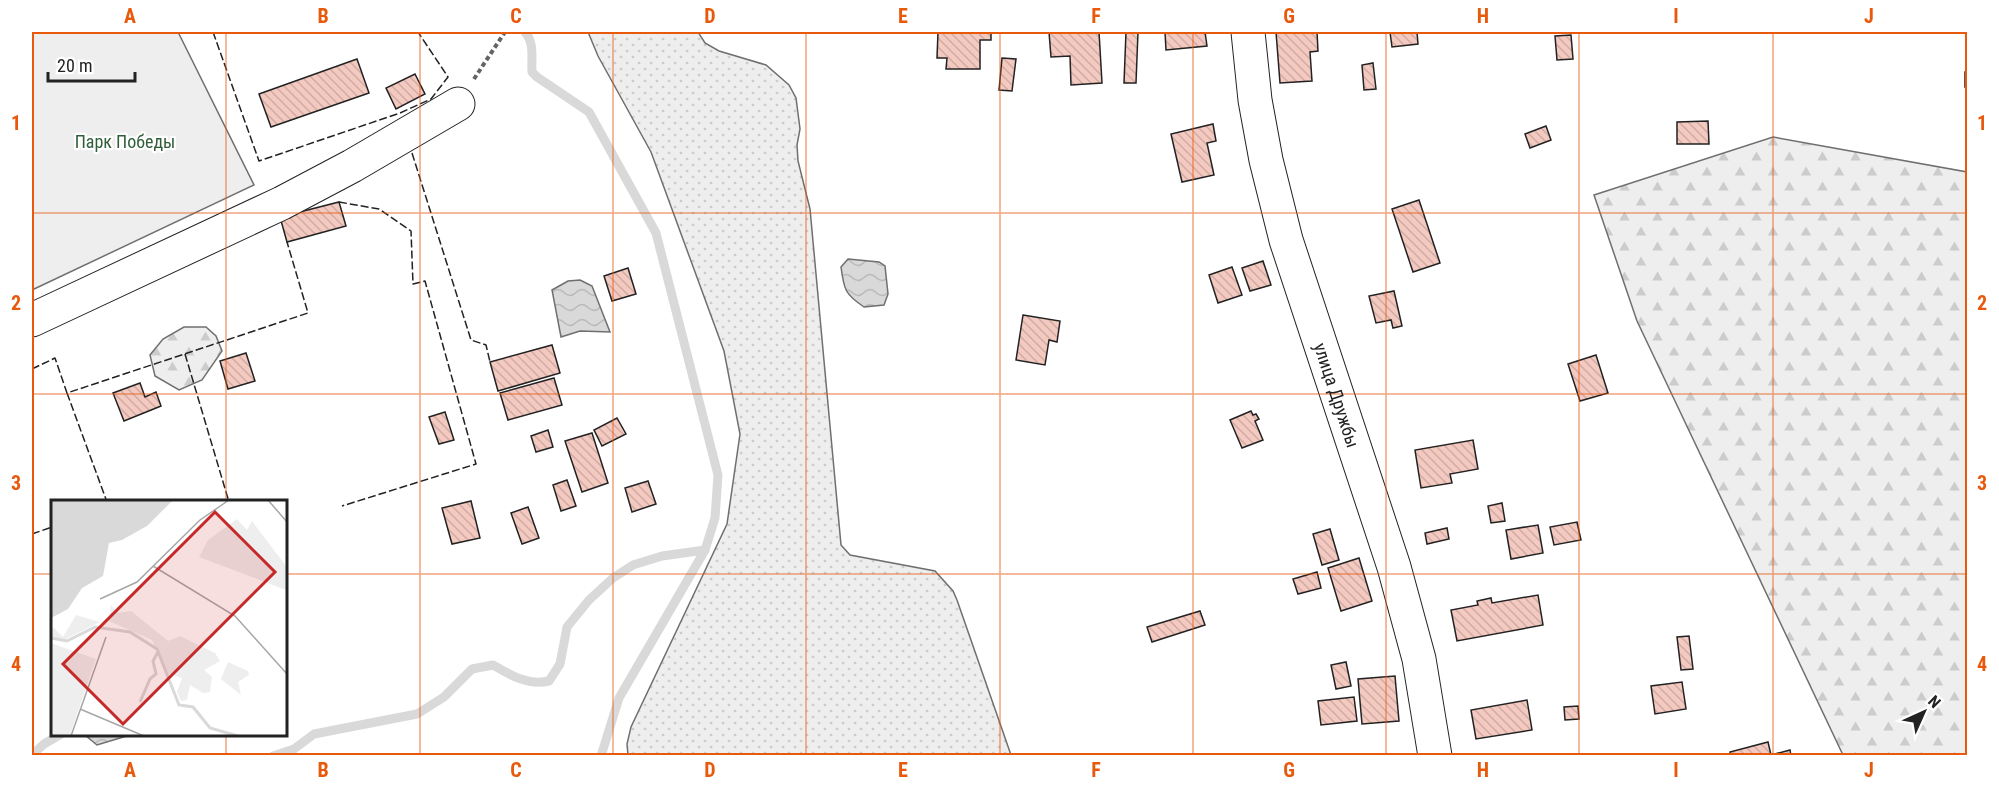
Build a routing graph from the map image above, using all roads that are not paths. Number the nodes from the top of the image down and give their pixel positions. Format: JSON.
{"nodes":[{"id":1,"x":1248,"y":32,"type":"edge"},
{"id":2,"x":458,"y":104,"type":"road end"},
{"id":3,"x":32,"y":320,"type":"edge"},
{"id":4,"x":1435,"y":756,"type":"edge"}],
"edges":[{"from":1,"to":4,"type":"street","name":"улица Дружбы"},
{"from":2,"to":3,"type":"street"}]}
